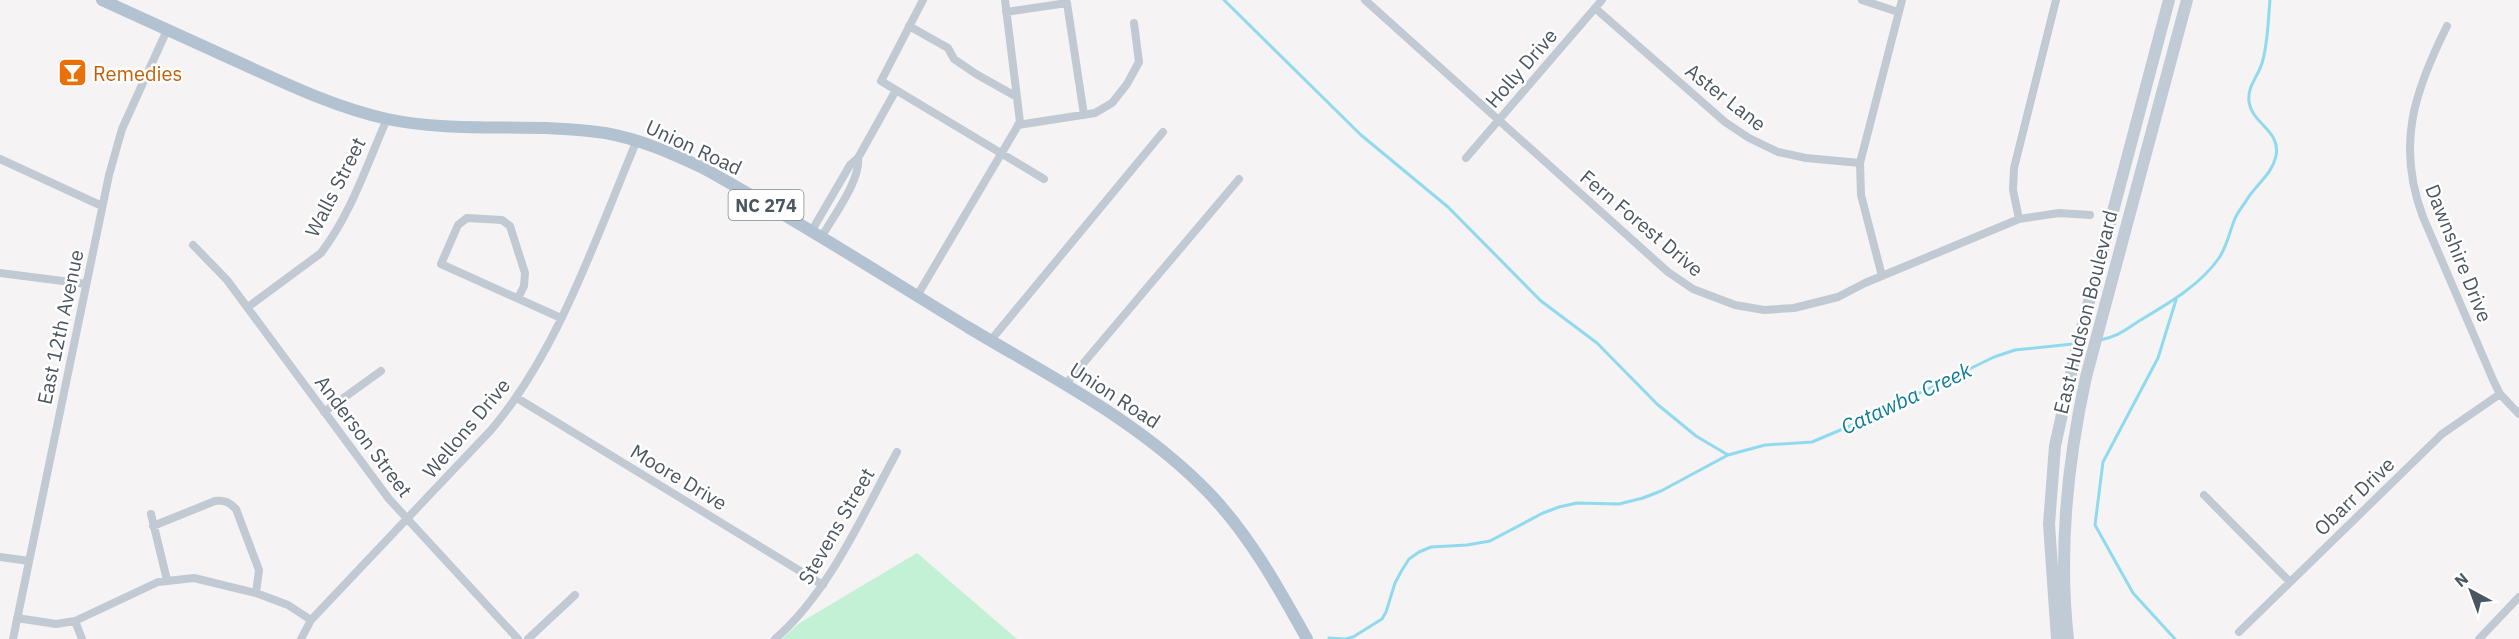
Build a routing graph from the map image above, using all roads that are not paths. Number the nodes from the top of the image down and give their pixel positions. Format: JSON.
{"nodes":[{"id":1,"x":102,"y":0,"type":"edge"},
{"id":2,"x":923,"y":0,"type":"edge"},
{"id":3,"x":1005,"y":0,"type":"edge"},
{"id":4,"x":1365,"y":0,"type":"edge"},
{"id":5,"x":1602,"y":0,"type":"edge"},
{"id":6,"x":1862,"y":0,"type":"edge"},
{"id":7,"x":1902,"y":0,"type":"edge"},
{"id":8,"x":2056,"y":0,"type":"edge"},
{"id":9,"x":2169,"y":0,"type":"edge"},
{"id":10,"x":2187,"y":0,"type":"edge"},
{"id":11,"x":1595,"y":8,"type":"junction"},
{"id":12,"x":1006,"y":12,"type":"junction"},
{"id":13,"x":1898,"y":12,"type":"junction"},
{"id":14,"x":1134,"y":23,"type":"dead end"},
{"id":15,"x":909,"y":26,"type":"junction"},
{"id":16,"x":2447,"y":26,"type":"dead end"},
{"id":17,"x":167,"y":30,"type":"junction"},
{"id":18,"x":896,"y":90,"type":"junction"},
{"id":19,"x":1017,"y":98,"type":"junction"},
{"id":20,"x":1084,"y":115,"type":"junction"},
{"id":21,"x":387,"y":119,"type":"junction"},
{"id":22,"x":1498,"y":120,"type":"junction"},
{"id":23,"x":1018,"y":125,"type":"junction"},
{"id":24,"x":1163,"y":132,"type":"dead end"},
{"id":25,"x":637,"y":140,"type":"junction"},
{"id":26,"x":1002,"y":152,"type":"junction"},
{"id":27,"x":1466,"y":158,"type":"dead end"},
{"id":28,"x":0,"y":159,"type":"edge"},
{"id":29,"x":1860,"y":163,"type":"junction"},
{"id":30,"x":1044,"y":179,"type":"dead end"},
{"id":31,"x":1239,"y":179,"type":"dead end"},
{"id":32,"x":102,"y":206,"type":"junction"},
{"id":33,"x":2090,"y":215,"type":"dead end"},
{"id":34,"x":2019,"y":219,"type":"junction"},
{"id":35,"x":816,"y":235,"type":"junction"},
{"id":36,"x":193,"y":245,"type":"dead end"},
{"id":37,"x":0,"y":273,"type":"edge"},
{"id":38,"x":1882,"y":276,"type":"junction"},
{"id":39,"x":86,"y":284,"type":"junction"},
{"id":40,"x":917,"y":296,"type":"junction"},
{"id":41,"x":518,"y":298,"type":"junction"},
{"id":42,"x":248,"y":307,"type":"junction"},
{"id":43,"x":561,"y":318,"type":"junction"},
{"id":44,"x":991,"y":340,"type":"junction"},
{"id":45,"x":381,"y":371,"type":"dead end"},
{"id":46,"x":1065,"y":385,"type":"junction"},
{"id":47,"x":2500,"y":394,"type":"junction"},
{"id":48,"x":517,"y":398,"type":"junction"},
{"id":49,"x":324,"y":412,"type":"junction"},
{"id":50,"x":2519,"y":414,"type":"edge"},
{"id":51,"x":897,"y":452,"type":"dead end"},
{"id":52,"x":2204,"y":495,"type":"dead end"},
{"id":53,"x":151,"y":514,"type":"dead end"},
{"id":54,"x":406,"y":520,"type":"junction"},
{"id":55,"x":153,"y":526,"type":"junction"},
{"id":56,"x":0,"y":557,"type":"edge"},
{"id":57,"x":29,"y":561,"type":"junction"},
{"id":58,"x":166,"y":580,"type":"junction"},
{"id":59,"x":2289,"y":581,"type":"junction"},
{"id":60,"x":824,"y":585,"type":"junction"},
{"id":61,"x":256,"y":593,"type":"junction"},
{"id":62,"x":575,"y":595,"type":"dead end"},
{"id":63,"x":2519,"y":597,"type":"edge"},
{"id":64,"x":17,"y":618,"type":"junction"},
{"id":65,"x":311,"y":620,"type":"junction"},
{"id":66,"x":75,"y":621,"type":"junction"},
{"id":67,"x":2239,"y":632,"type":"dead end"},
{"id":68,"x":13,"y":639,"type":"edge"},
{"id":69,"x":82,"y":639,"type":"edge"},
{"id":70,"x":301,"y":639,"type":"edge"},
{"id":71,"x":518,"y":639,"type":"edge"},
{"id":72,"x":528,"y":639,"type":"edge"},
{"id":73,"x":776,"y":639,"type":"edge"},
{"id":74,"x":1306,"y":639,"type":"edge"},
{"id":75,"x":2057,"y":639,"type":"edge"},
{"id":76,"x":2068,"y":639,"type":"edge"},
{"id":77,"x":2479,"y":639,"type":"edge"}],
"edges":[{"from":1,"to":17,"type":"main road","name":"Union Road","number":"NC 274"},
{"from":2,"to":15,"type":"street"},
{"from":3,"to":12,"type":"street"},
{"from":4,"to":22,"type":"street","name":"Fern Forest Drive"},
{"from":5,"to":11,"type":"street","name":"Holly Drive"},
{"from":6,"to":13,"type":"street"},
{"from":7,"to":13,"type":"street"},
{"from":8,"to":34,"type":"street"},
{"from":9,"to":75,"type":"main road","name":"East Hudson Boulevard"},
{"from":10,"to":76,"type":"main road","name":"East Hudson Boulevard"},
{"from":11,"to":22,"type":"street","name":"Holly Drive"},
{"from":11,"to":29,"type":"street","name":"Aster Lane"},
{"from":12,"to":19,"type":"street"},
{"from":12,"to":20,"type":"street"},
{"from":13,"to":29,"type":"street"},
{"from":14,"to":20,"type":"street"},
{"from":15,"to":18,"type":"street"},
{"from":15,"to":19,"type":"street"},
{"from":16,"to":47,"type":"street","name":"Dawnshire Drive"},
{"from":17,"to":21,"type":"main road","name":"Union Road","number":"NC 274"},
{"from":17,"to":32,"type":"street","name":"East 12th Avenue"},
{"from":18,"to":26,"type":"street"},
{"from":18,"to":35,"type":"street"},
{"from":19,"to":23,"type":"street"},
{"from":20,"to":23,"type":"street"},
{"from":21,"to":25,"type":"main road","name":"Union Road","number":"NC 274"},
{"from":21,"to":42,"type":"street","name":"Walls Street"},
{"from":22,"to":27,"type":"street","name":"Holly Drive"},
{"from":22,"to":38,"type":"street","name":"Fern Forest Drive"},
{"from":23,"to":26,"type":"street"},
{"from":24,"to":44,"type":"street"},
{"from":25,"to":35,"type":"main road","name":"Union Road","number":"NC 274"},
{"from":25,"to":43,"type":"street","name":"Wellons Drive"},
{"from":26,"to":30,"type":"street"},
{"from":26,"to":40,"type":"street"},
{"from":28,"to":32,"type":"street"},
{"from":29,"to":38,"type":"street"},
{"from":31,"to":46,"type":"street"},
{"from":32,"to":39,"type":"street","name":"East 12th Avenue"},
{"from":33,"to":34,"type":"street","name":"Fern Forest Drive"},
{"from":34,"to":38,"type":"street","name":"Fern Forest Drive"},
{"from":35,"to":40,"type":"main road","name":"Union Road","number":"NC 274"},
{"from":36,"to":42,"type":"street","name":"Anderson Street"},
{"from":37,"to":39,"type":"street"},
{"from":39,"to":57,"type":"street","name":"East 12th Avenue"},
{"from":40,"to":44,"type":"main road","name":"Union Road","number":"NC 274"},
{"from":41,"to":41,"type":"street"},
{"from":41,"to":43,"type":"street"},
{"from":42,"to":49,"type":"street","name":"Anderson Street"},
{"from":43,"to":48,"type":"street","name":"Wellons Drive"},
{"from":44,"to":46,"type":"main road","name":"Union Road","number":"NC 274"},
{"from":45,"to":49,"type":"street"},
{"from":46,"to":74,"type":"main road","name":"Union Road","number":"NC 274"},
{"from":47,"to":50,"type":"street","name":"Dawnshire Drive"},
{"from":47,"to":59,"type":"street","name":"Obarr Drive"},
{"from":48,"to":54,"type":"street","name":"Wellons Drive"},
{"from":48,"to":60,"type":"street","name":"Moore Drive"},
{"from":49,"to":54,"type":"street","name":"Anderson Street"},
{"from":51,"to":60,"type":"street","name":"Stevens Street"},
{"from":52,"to":59,"type":"street"},
{"from":53,"to":55,"type":"street"},
{"from":54,"to":65,"type":"street","name":"Wellons Drive"},
{"from":54,"to":71,"type":"street","name":"Anderson Street"},
{"from":55,"to":58,"type":"street"},
{"from":55,"to":61,"type":"street"},
{"from":56,"to":57,"type":"street"},
{"from":57,"to":64,"type":"street","name":"East 12th Avenue"},
{"from":58,"to":61,"type":"street"},
{"from":58,"to":66,"type":"street"},
{"from":59,"to":67,"type":"street","name":"Obarr Drive"},
{"from":60,"to":73,"type":"street","name":"Stevens Street"},
{"from":61,"to":65,"type":"street"},
{"from":62,"to":72,"type":"street"},
{"from":63,"to":77,"type":"street"},
{"from":64,"to":66,"type":"street"},
{"from":64,"to":68,"type":"street","name":"East 12th Avenue"},
{"from":65,"to":70,"type":"street","name":"Wellons Drive"},
{"from":66,"to":69,"type":"street"}]}
